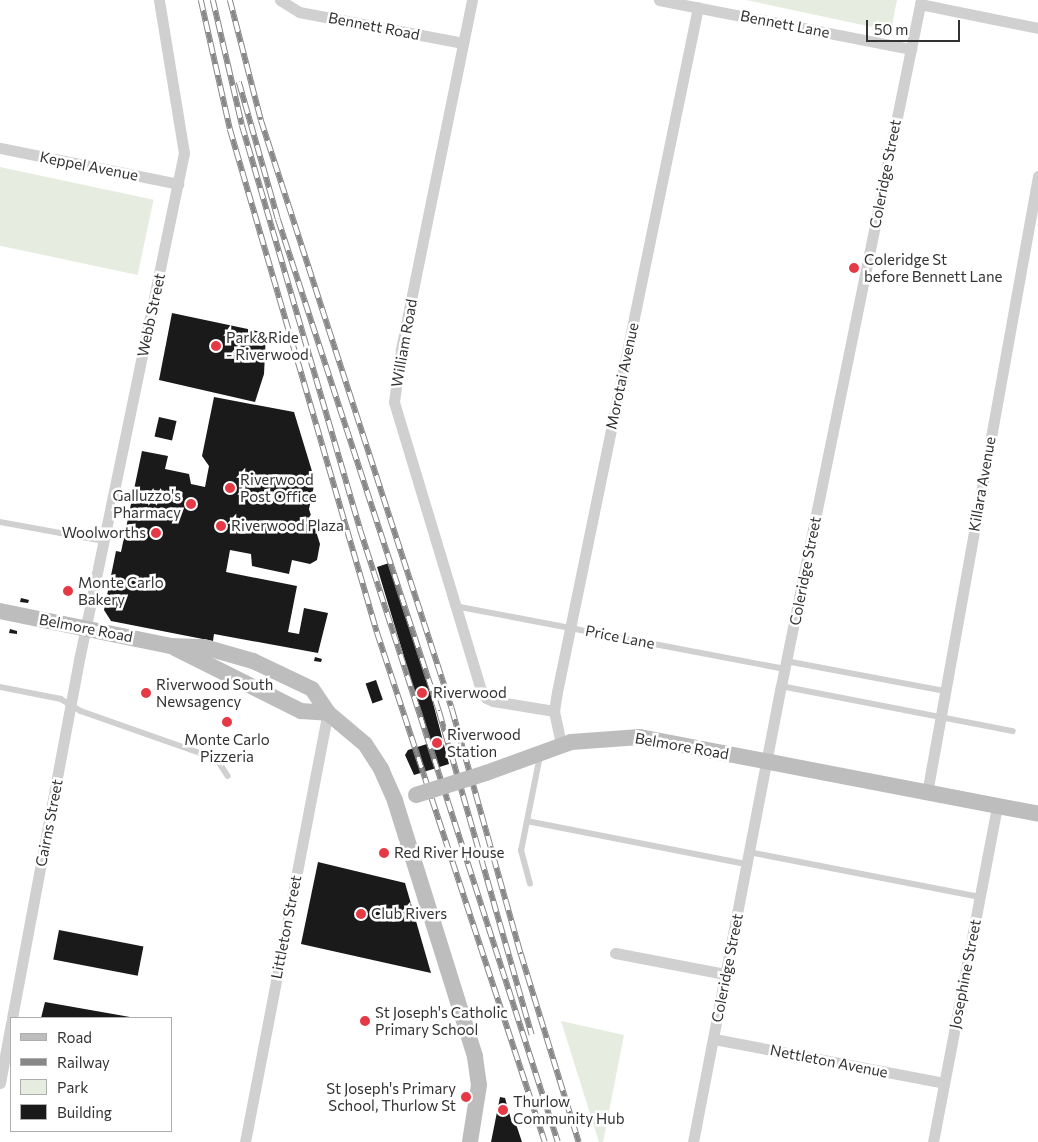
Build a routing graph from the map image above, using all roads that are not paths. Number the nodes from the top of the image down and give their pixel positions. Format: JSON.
{"nodes":[{"id":1,"x":158,"y":0,"type":"edge"},
{"id":2,"x":472,"y":0,"type":"edge"},
{"id":3,"x":659,"y":0,"type":"edge"},
{"id":4,"x":920,"y":2,"type":"edge"},
{"id":5,"x":282,"y":3,"type":"edge"},
{"id":6,"x":698,"y":8,"type":"junction"},
{"id":7,"x":1038,"y":28,"type":"edge"},
{"id":8,"x":463,"y":43,"type":"junction"},
{"id":9,"x":910,"y":49,"type":"junction"},
{"id":10,"x":0,"y":148,"type":"edge"},
{"id":11,"x":1038,"y":176,"type":"edge"},
{"id":12,"x":178,"y":184,"type":"junction"},
{"id":13,"x":0,"y":522,"type":"edge"},
{"id":14,"x":105,"y":542,"type":"junction"},
{"id":15,"x":455,"y":606,"type":"junction"},
{"id":16,"x":0,"y":611,"type":"edge"},
{"id":17,"x":570,"y":627,"type":"junction"},
{"id":18,"x":87,"y":629,"type":"junction"},
{"id":19,"x":171,"y":646,"type":"junction"},
{"id":20,"x":785,"y":665,"type":"junction"},
{"id":21,"x":781,"y":686,"type":"junction"},
{"id":22,"x":0,"y":687,"type":"edge"},
{"id":23,"x":945,"y":691,"type":"junction"},
{"id":24,"x":71,"y":705,"type":"junction"},
{"id":25,"x":554,"y":710,"type":"junction"},
{"id":26,"x":328,"y":713,"type":"junction"},
{"id":27,"x":940,"y":717,"type":"junction"},
{"id":28,"x":1013,"y":731,"type":"dead end"},
{"id":29,"x":561,"y":744,"type":"junction"},
{"id":30,"x":542,"y":752,"type":"junction"},
{"id":31,"x":766,"y":761,"type":"junction"},
{"id":32,"x":228,"y":776,"type":"dead end"},
{"id":33,"x":927,"y":792,"type":"junction"},
{"id":34,"x":395,"y":801,"type":"junction"},
{"id":35,"x":997,"y":806,"type":"junction"},
{"id":36,"x":1038,"y":814,"type":"edge"},
{"id":37,"x":527,"y":821,"type":"junction"},
{"id":38,"x":748,"y":858,"type":"junction"},
{"id":39,"x":530,"y":884,"type":"dead end"},
{"id":40,"x":980,"y":897,"type":"junction"},
{"id":41,"x":615,"y":953,"type":"dead end"},
{"id":42,"x":725,"y":974,"type":"junction"},
{"id":43,"x":12,"y":1017,"type":"edge"},
{"id":44,"x":10,"y":1028,"type":"edge"},
{"id":45,"x":714,"y":1039,"type":"junction"},
{"id":46,"x":0,"y":1082,"type":"edge"},
{"id":47,"x":944,"y":1083,"type":"junction"},
{"id":48,"x":245,"y":1142,"type":"edge"},
{"id":49,"x":470,"y":1142,"type":"edge"},
{"id":50,"x":693,"y":1142,"type":"edge"},
{"id":51,"x":935,"y":1142,"type":"edge"}],
"edges":[{"from":1,"to":12,"type":"street","name":"Webb Street"},
{"from":2,"to":8,"type":"street","name":"William Road"},
{"from":3,"to":6,"type":"street","name":"Bennett Lane"},
{"from":4,"to":7,"type":"street"},
{"from":4,"to":9,"type":"street","name":"Coleridge Street"},
{"from":5,"to":8,"type":"street","name":"Bennett Road"},
{"from":6,"to":9,"type":"street","name":"Bennett Lane"},
{"from":6,"to":17,"type":"street","name":"Morotai Avenue"},
{"from":8,"to":15,"type":"street","name":"William Road"},
{"from":9,"to":20,"type":"street","name":"Coleridge Street"},
{"from":10,"to":12,"type":"street","name":"Keppel Avenue"},
{"from":11,"to":23,"type":"street","name":"Killara Avenue"},
{"from":12,"to":14,"type":"street","name":"Webb Street"},
{"from":13,"to":14,"type":"lane"},
{"from":14,"to":18,"type":"street","name":"Webb Street"},
{"from":15,"to":17,"type":"lane","name":"Price Lane"},
{"from":15,"to":25,"type":"street","name":"William Road"},
{"from":16,"to":18,"type":"main road","name":"Belmore Road"},
{"from":17,"to":20,"type":"lane","name":"Price Lane"},
{"from":17,"to":25,"type":"street","name":"Morotai Avenue"},
{"from":18,"to":19,"type":"main road","name":"Belmore Road"},
{"from":18,"to":24,"type":"street","name":"Cairns Street"},
{"from":19,"to":26,"type":"main road","name":"Belmore Road"},
{"from":19,"to":26,"type":"main road","name":"Belmore Road"},
{"from":20,"to":21,"type":"street","name":"Coleridge Street"},
{"from":20,"to":23,"type":"lane","name":"Price Lane"},
{"from":21,"to":27,"type":"lane"},
{"from":21,"to":31,"type":"street","name":"Coleridge Street"},
{"from":22,"to":24,"type":"lane"},
{"from":23,"to":27,"type":"street","name":"Killara Avenue"},
{"from":24,"to":32,"type":"lane"},
{"from":24,"to":43,"type":"street","name":"Cairns Street"},
{"from":25,"to":29,"type":"street","name":"Morotai Avenue"},
{"from":26,"to":34,"type":"main road","name":"Belmore Road"},
{"from":26,"to":48,"type":"street","name":"Littleton Street"},
{"from":27,"to":28,"type":"lane"},
{"from":27,"to":33,"type":"street","name":"Killara Avenue"},
{"from":29,"to":30,"type":"main road","name":"Belmore Road"},
{"from":29,"to":31,"type":"main road","name":"Belmore Road"},
{"from":30,"to":34,"type":"main road","name":"Belmore Road","bridge":true},
{"from":30,"to":37,"type":"lane"},
{"from":31,"to":33,"type":"main road","name":"Belmore Road"},
{"from":31,"to":38,"type":"street","name":"Coleridge Street"},
{"from":33,"to":35,"type":"main road","name":"Belmore Road"},
{"from":34,"to":49,"type":"main road"},
{"from":35,"to":36,"type":"main road","name":"Belmore Road"},
{"from":35,"to":40,"type":"street","name":"Josephine Street"},
{"from":37,"to":38,"type":"lane"},
{"from":37,"to":39,"type":"lane"},
{"from":38,"to":40,"type":"lane"},
{"from":38,"to":42,"type":"street","name":"Coleridge Street"},
{"from":40,"to":47,"type":"street","name":"Josephine Street"},
{"from":41,"to":42,"type":"street"},
{"from":42,"to":45,"type":"street","name":"Coleridge Street"},
{"from":44,"to":46,"type":"street"},
{"from":45,"to":47,"type":"street","name":"Nettleton Avenue"},
{"from":45,"to":50,"type":"street","name":"Coleridge Street"},
{"from":47,"to":51,"type":"street","name":"Josephine Street"}]}
